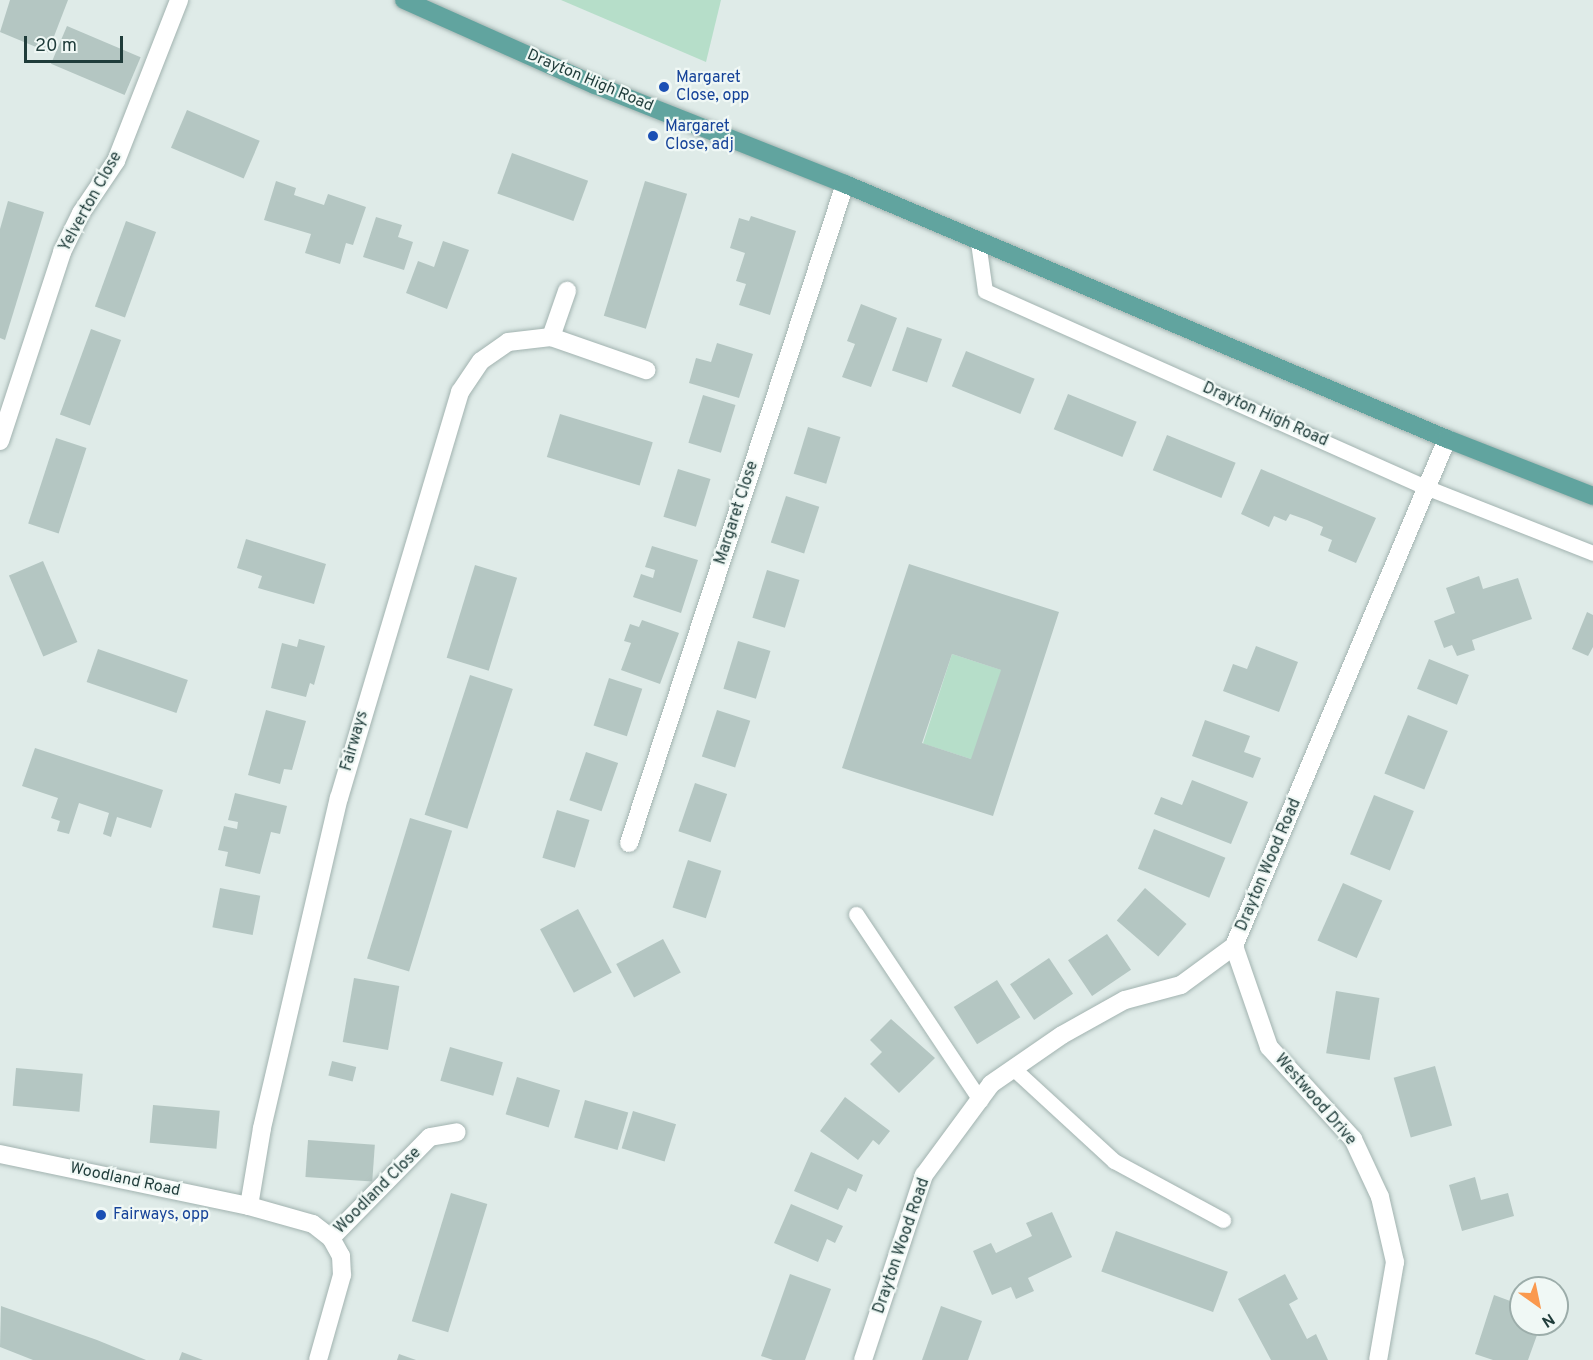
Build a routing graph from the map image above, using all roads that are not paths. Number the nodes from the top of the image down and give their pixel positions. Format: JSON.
{"nodes":[{"id":1,"x":179,"y":0,"type":"edge"},
{"id":2,"x":404,"y":0,"type":"edge"},
{"id":3,"x":845,"y":183,"type":"junction"},
{"id":4,"x":978,"y":242,"type":"junction"},
{"id":5,"x":567,"y":291,"type":"dead end"},
{"id":6,"x":551,"y":337,"type":"junction"},
{"id":7,"x":646,"y":370,"type":"dead end"},
{"id":8,"x":6,"y":404,"type":"edge"},
{"id":9,"x":1448,"y":439,"type":"junction"},
{"id":10,"x":0,"y":441,"type":"edge"},
{"id":11,"x":1428,"y":488,"type":"junction"},
{"id":12,"x":1593,"y":496,"type":"edge"},
{"id":13,"x":1593,"y":553,"type":"edge"},
{"id":14,"x":629,"y":843,"type":"dead end"},
{"id":15,"x":856,"y":915,"type":"dead end"},
{"id":16,"x":1234,"y":946,"type":"junction"},
{"id":17,"x":1014,"y":1069,"type":"junction"},
{"id":18,"x":980,"y":1100,"type":"junction"},
{"id":19,"x":457,"y":1132,"type":"dead end"},
{"id":20,"x":0,"y":1154,"type":"edge"},
{"id":21,"x":249,"y":1206,"type":"junction"},
{"id":22,"x":1223,"y":1220,"type":"dead end"},
{"id":23,"x":331,"y":1238,"type":"junction"},
{"id":24,"x":318,"y":1360,"type":"edge"},
{"id":25,"x":863,"y":1360,"type":"edge"},
{"id":26,"x":1378,"y":1360,"type":"edge"}],
"edges":[{"from":1,"to":8,"type":"street","name":"Yelverton Close"},
{"from":2,"to":3,"type":"main road","name":"Drayton High Road"},
{"from":3,"to":4,"type":"main road","name":"Drayton High Road"},
{"from":3,"to":14,"type":"street","name":"Margaret Close"},
{"from":4,"to":9,"type":"main road","name":"Drayton High Road"},
{"from":4,"to":11,"type":"lane","name":"Drayton High Road"},
{"from":5,"to":6,"type":"street"},
{"from":6,"to":7,"type":"street","name":"Fairways"},
{"from":6,"to":21,"type":"street","name":"Fairways"},
{"from":8,"to":10,"type":"street","name":"Yelverton Close"},
{"from":9,"to":11,"type":"street","name":"Drayton Wood Road"},
{"from":9,"to":12,"type":"main road","name":"Drayton High Road"},
{"from":11,"to":13,"type":"lane","name":"Drayton High Road"},
{"from":11,"to":16,"type":"street","name":"Drayton Wood Road"},
{"from":15,"to":18,"type":"lane"},
{"from":16,"to":17,"type":"street","name":"Drayton Wood Road"},
{"from":16,"to":26,"type":"street","name":"Westwood Drive"},
{"from":17,"to":18,"type":"street","name":"Drayton Wood Road"},
{"from":17,"to":22,"type":"lane"},
{"from":18,"to":25,"type":"street","name":"Drayton Wood Road"},
{"from":19,"to":23,"type":"street","name":"Woodland Close"},
{"from":20,"to":21,"type":"street","name":"Woodland Road"},
{"from":21,"to":23,"type":"street","name":"Woodland Road"},
{"from":23,"to":24,"type":"street"}]}
